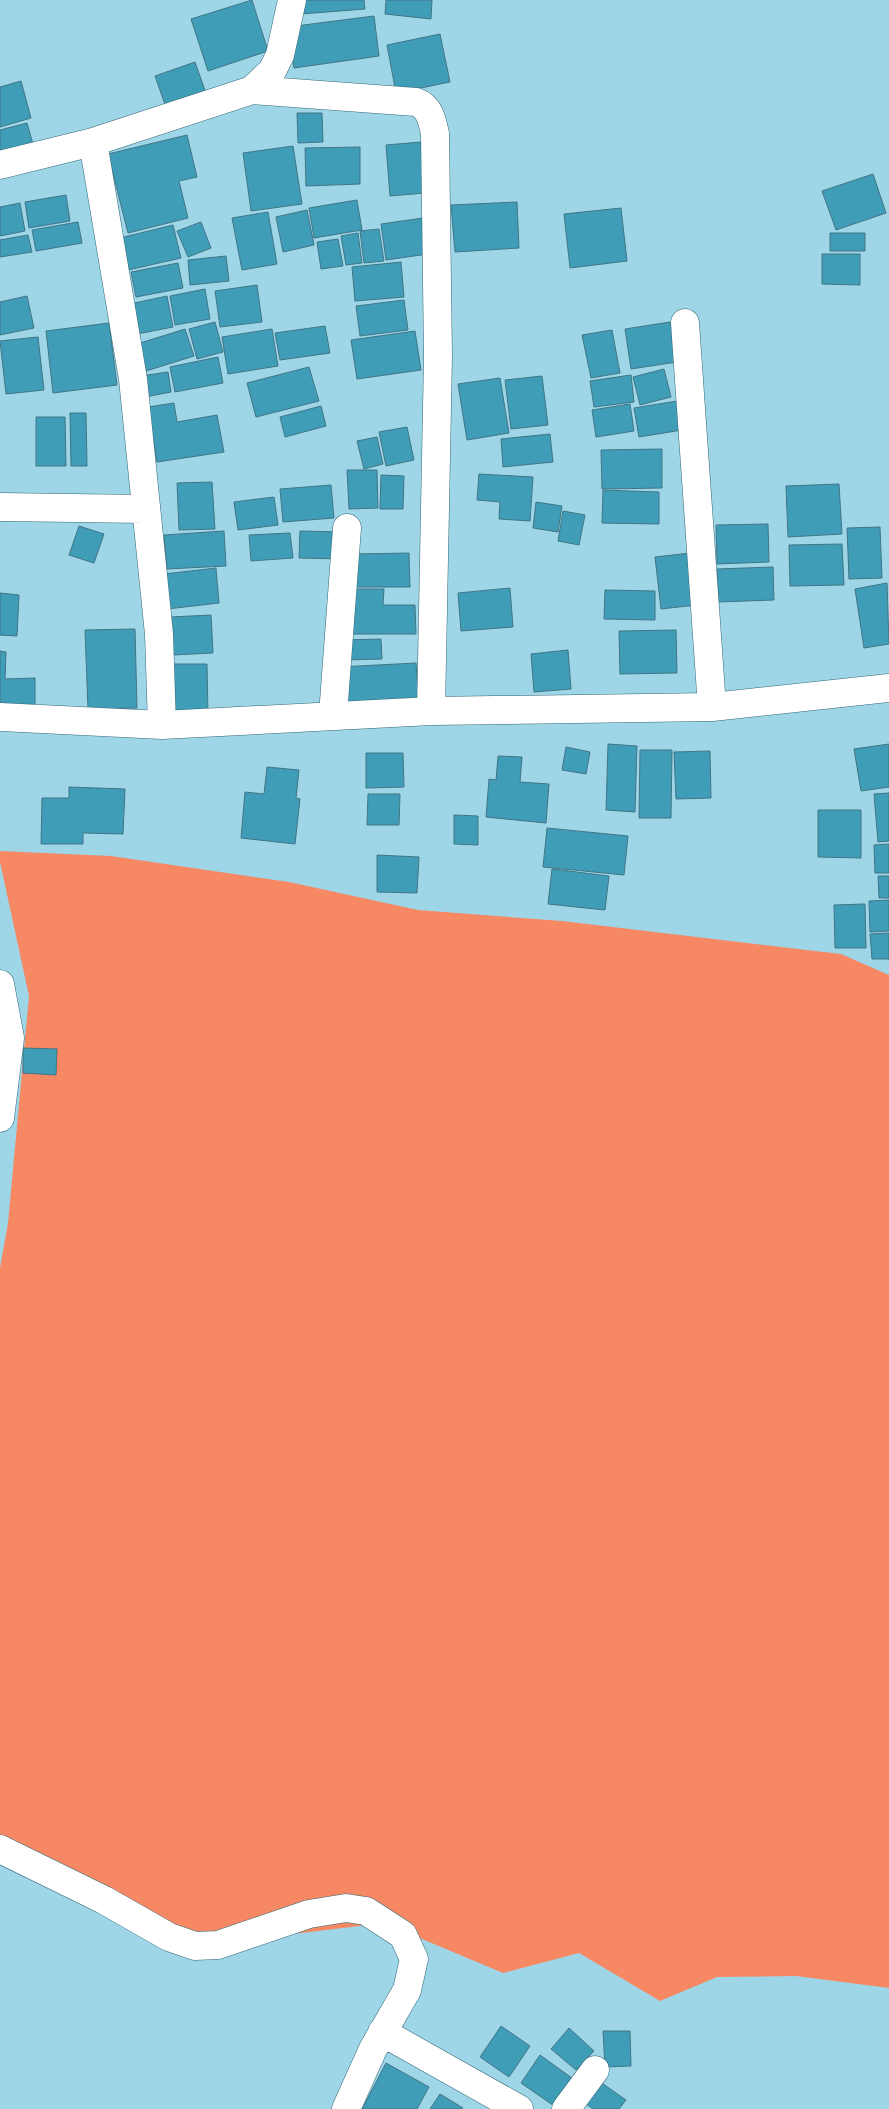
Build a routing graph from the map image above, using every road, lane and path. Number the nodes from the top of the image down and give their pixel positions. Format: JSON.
{"nodes":[{"id":1,"x":292,"y":0,"type":"edge"},
{"id":2,"x":252,"y":90,"type":"junction"},
{"id":3,"x":93,"y":142,"type":"junction"},
{"id":4,"x":0,"y":165,"type":"edge"},
{"id":5,"x":685,"y":323,"type":"dead end"},
{"id":6,"x":0,"y":507,"type":"edge"},
{"id":7,"x":146,"y":509,"type":"junction"},
{"id":8,"x":347,"y":528,"type":"dead end"},
{"id":9,"x":889,"y":688,"type":"edge"},
{"id":10,"x":712,"y":707,"type":"junction"},
{"id":11,"x":431,"y":711,"type":"junction"},
{"id":12,"x":333,"y":715,"type":"junction"},
{"id":13,"x":0,"y":717,"type":"edge"},
{"id":14,"x":162,"y":725,"type":"junction"},
{"id":15,"x":0,"y":984,"type":"edge"},
{"id":16,"x":0,"y":1118,"type":"edge"},
{"id":17,"x":0,"y":1849,"type":"edge"},
{"id":18,"x":382,"y":2032,"type":"junction"},
{"id":19,"x":595,"y":2070,"type":"dead end"},
{"id":20,"x":346,"y":2109,"type":"edge"},
{"id":21,"x":519,"y":2109,"type":"edge"},
{"id":22,"x":566,"y":2109,"type":"edge"}],
"edges":[{"from":1,"to":2,"type":"street"},
{"from":2,"to":3,"type":"street"},
{"from":2,"to":11,"type":"street"},
{"from":3,"to":4,"type":"street"},
{"from":3,"to":7,"type":"street"},
{"from":5,"to":10,"type":"street"},
{"from":6,"to":7,"type":"street"},
{"from":7,"to":14,"type":"street"},
{"from":8,"to":12,"type":"street"},
{"from":9,"to":10,"type":"street"},
{"from":10,"to":11,"type":"street"},
{"from":11,"to":12,"type":"street"},
{"from":12,"to":14,"type":"street"},
{"from":13,"to":14,"type":"street"},
{"from":15,"to":16,"type":"street"},
{"from":17,"to":18,"type":"street"},
{"from":18,"to":20,"type":"street"},
{"from":18,"to":21,"type":"street"},
{"from":19,"to":22,"type":"street"}]}
